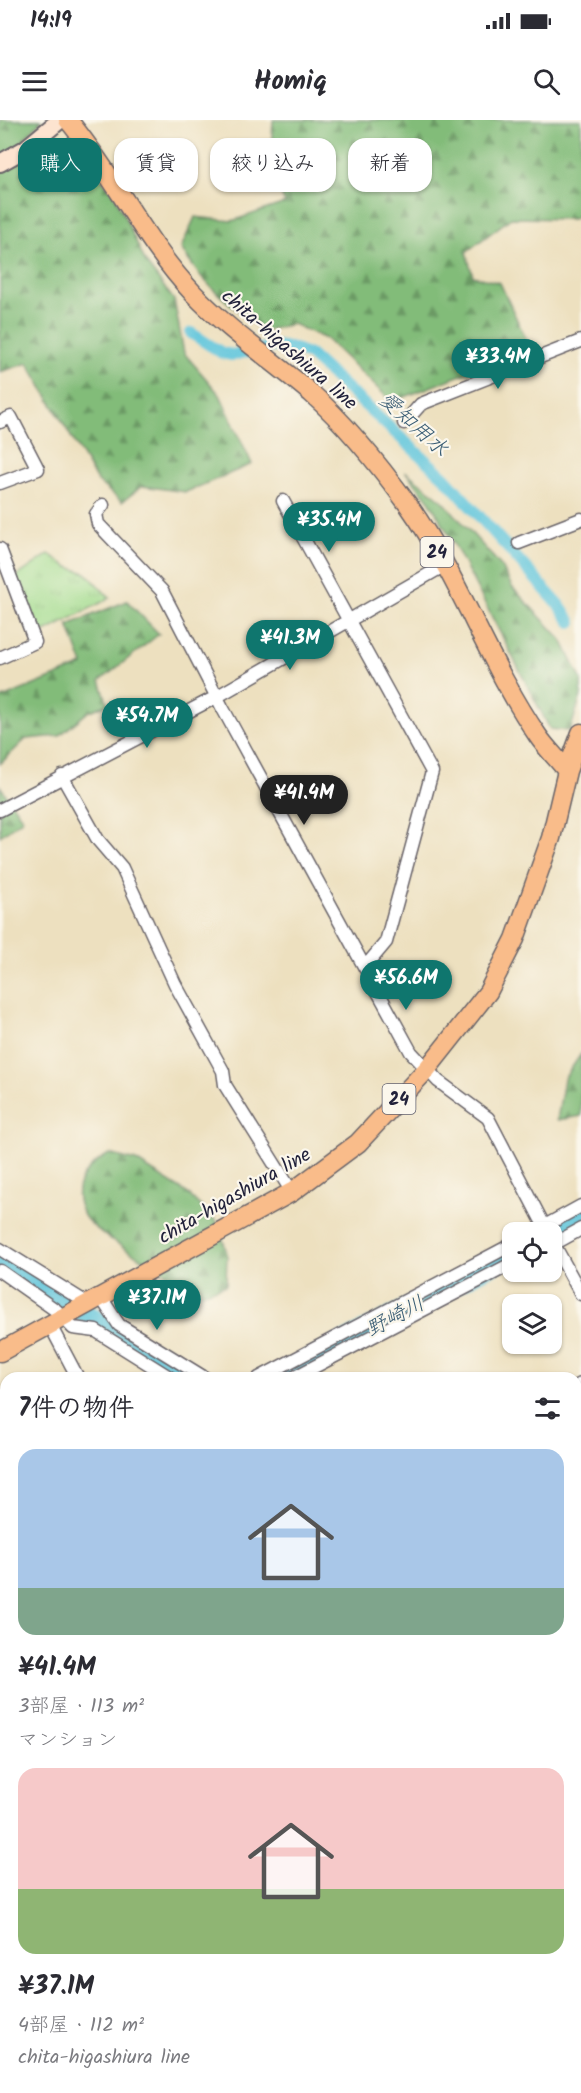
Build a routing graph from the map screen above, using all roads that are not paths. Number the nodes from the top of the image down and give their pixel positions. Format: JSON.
{"nodes":[{"id":1,"x":60,"y":120,"type":"edge"},
{"id":2,"x":68,"y":120,"type":"edge"},
{"id":3,"x":0,"y":163,"type":"edge"},
{"id":4,"x":581,"y":341,"type":"edge"},
{"id":5,"x":0,"y":422,"type":"edge"},
{"id":6,"x":404,"y":423,"type":"dead end"},
{"id":7,"x":0,"y":483,"type":"edge"},
{"id":8,"x":283,"y":501,"type":"dead end"},
{"id":9,"x":103,"y":505,"type":"dead end"},
{"id":10,"x":581,"y":519,"type":"edge"},
{"id":11,"x":519,"y":543,"type":"dead end"},
{"id":12,"x":0,"y":549,"type":"edge"},
{"id":13,"x":445,"y":565,"type":"junction"},
{"id":14,"x":348,"y":620,"type":"junction"},
{"id":15,"x":0,"y":658,"type":"edge"},
{"id":16,"x":218,"y":696,"type":"junction"},
{"id":17,"x":581,"y":733,"type":"edge"},
{"id":18,"x":567,"y":771,"type":"junction"},
{"id":19,"x":62,"y":776,"type":"junction"},
{"id":20,"x":0,"y":810,"type":"edge"},
{"id":21,"x":365,"y":967,"type":"junction"},
{"id":22,"x":427,"y":1069,"type":"junction"},
{"id":23,"x":292,"y":1192,"type":"junction"},
{"id":24,"x":581,"y":1206,"type":"edge"},
{"id":25,"x":542,"y":1222,"type":"edge"},
{"id":26,"x":558,"y":1222,"type":"edge"},
{"id":27,"x":581,"y":1229,"type":"edge"},
{"id":28,"x":562,"y":1238,"type":"edge"},
{"id":29,"x":0,"y":1249,"type":"edge"},
{"id":30,"x":502,"y":1250,"type":"edge"},
{"id":31,"x":562,"y":1259,"type":"edge"},
{"id":32,"x":502,"y":1269,"type":"edge"},
{"id":33,"x":0,"y":1271,"type":"edge"},
{"id":34,"x":581,"y":1294,"type":"edge"},
{"id":35,"x":77,"y":1309,"type":"junction"},
{"id":36,"x":0,"y":1352,"type":"edge"},
{"id":37,"x":78,"y":1372,"type":"edge"},
{"id":38,"x":161,"y":1372,"type":"edge"},
{"id":39,"x":195,"y":1372,"type":"edge"},
{"id":40,"x":270,"y":1372,"type":"edge"},
{"id":41,"x":304,"y":1372,"type":"edge"}],
"edges":[{"from":1,"to":3,"type":"street"},
{"from":2,"to":13,"type":"main road","name":"chita-higashiura line","number":"24"},
{"from":4,"to":6,"type":"street"},
{"from":5,"to":7,"type":"street"},
{"from":8,"to":14,"type":"street"},
{"from":9,"to":16,"type":"street"},
{"from":10,"to":11,"type":"street"},
{"from":12,"to":15,"type":"street"},
{"from":13,"to":14,"type":"street"},
{"from":13,"to":18,"type":"main road","name":"chita-higashiura line","number":"24"},
{"from":14,"to":16,"type":"street"},
{"from":14,"to":21,"type":"street"},
{"from":16,"to":19,"type":"street"},
{"from":16,"to":21,"type":"street"},
{"from":17,"to":18,"type":"main road","name":"chita-higashiura line","number":"24"},
{"from":18,"to":22,"type":"main road","name":"chita-higashiura line","number":"24"},
{"from":19,"to":20,"type":"street"},
{"from":19,"to":23,"type":"street"},
{"from":21,"to":22,"type":"street"},
{"from":22,"to":23,"type":"main road","name":"chita-higashiura line","number":"24"},
{"from":22,"to":25,"type":"street"},
{"from":23,"to":35,"type":"main road","name":"chita-higashiura line","number":"24"},
{"from":24,"to":26,"type":"street"},
{"from":27,"to":28,"type":"street"},
{"from":29,"to":35,"type":"street"},
{"from":30,"to":40,"type":"street"},
{"from":31,"to":34,"type":"street"},
{"from":32,"to":41,"type":"street"},
{"from":33,"to":35,"type":"street"},
{"from":35,"to":36,"type":"main road","name":"chita-higashiura line","number":"24"},
{"from":35,"to":37,"type":"street"},
{"from":35,"to":38,"type":"street"},
{"from":35,"to":39,"type":"street"}]}
